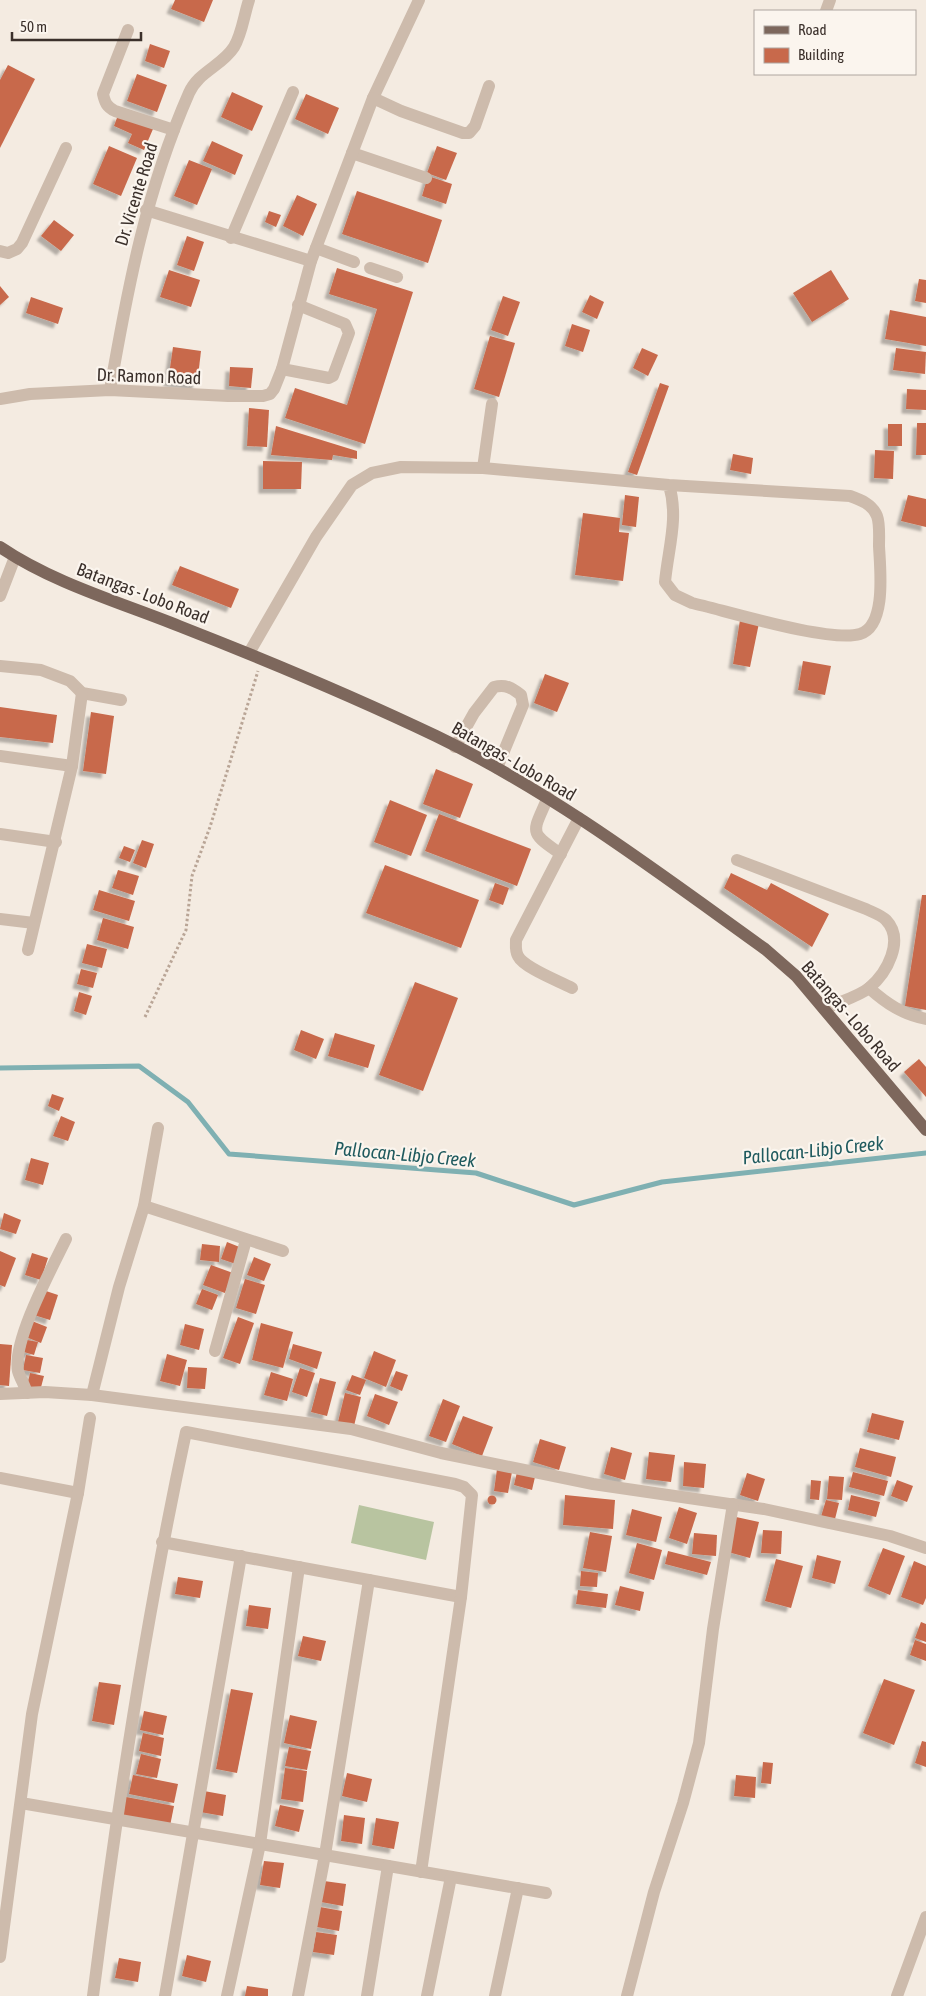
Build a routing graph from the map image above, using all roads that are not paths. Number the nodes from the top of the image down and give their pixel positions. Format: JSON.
{"nodes":[{"id":1,"x":248,"y":0,"type":"edge"},
{"id":2,"x":419,"y":0,"type":"edge"},
{"id":3,"x":128,"y":30,"type":"dead end"},
{"id":4,"x":489,"y":86,"type":"dead end"},
{"id":5,"x":293,"y":92,"type":"dead end"},
{"id":6,"x":373,"y":98,"type":"junction"},
{"id":7,"x":174,"y":130,"type":"junction"},
{"id":8,"x":66,"y":148,"type":"dead end"},
{"id":9,"x":352,"y":153,"type":"junction"},
{"id":10,"x":426,"y":178,"type":"dead end"},
{"id":11,"x":146,"y":210,"type":"junction"},
{"id":12,"x":231,"y":238,"type":"junction"},
{"id":13,"x":316,"y":248,"type":"junction"},
{"id":14,"x":0,"y":250,"type":"edge"},
{"id":15,"x":311,"y":261,"type":"junction"},
{"id":16,"x":354,"y":262,"type":"dead end"},
{"id":17,"x":370,"y":268,"type":"dead end"},
{"id":18,"x":397,"y":277,"type":"dead end"},
{"id":19,"x":298,"y":306,"type":"junction"},
{"id":20,"x":282,"y":370,"type":"junction"},
{"id":21,"x":110,"y":390,"type":"junction"},
{"id":22,"x":0,"y":398,"type":"edge"},
{"id":23,"x":492,"y":404,"type":"dead end"},
{"id":24,"x":483,"y":468,"type":"junction"},
{"id":25,"x":669,"y":485,"type":"junction"},
{"id":26,"x":0,"y":547,"type":"edge"},
{"id":27,"x":15,"y":557,"type":"junction"},
{"id":28,"x":0,"y":596,"type":"edge"},
{"id":29,"x":249,"y":653,"type":"junction"},
{"id":30,"x":0,"y":666,"type":"edge"},
{"id":31,"x":82,"y":693,"type":"junction"},
{"id":32,"x":121,"y":700,"type":"dead end"},
{"id":33,"x":455,"y":747,"type":"junction"},
{"id":34,"x":0,"y":756,"type":"edge"},
{"id":35,"x":72,"y":766,"type":"junction"},
{"id":36,"x":497,"y":768,"type":"junction"},
{"id":37,"x":548,"y":798,"type":"junction"},
{"id":38,"x":579,"y":818,"type":"junction"},
{"id":39,"x":0,"y":834,"type":"edge"},
{"id":40,"x":56,"y":842,"type":"junction"},
{"id":41,"x":561,"y":854,"type":"junction"},
{"id":42,"x":737,"y":860,"type":"dead end"},
{"id":43,"x":0,"y":919,"type":"edge"},
{"id":44,"x":34,"y":923,"type":"junction"},
{"id":45,"x":28,"y":950,"type":"dead end"},
{"id":46,"x":572,"y":988,"type":"dead end"},
{"id":47,"x":869,"y":988,"type":"junction"},
{"id":48,"x":824,"y":1009,"type":"junction"},
{"id":49,"x":926,"y":1019,"type":"edge"},
{"id":50,"x":158,"y":1128,"type":"dead end"},
{"id":51,"x":926,"y":1130,"type":"edge"},
{"id":52,"x":144,"y":1206,"type":"junction"},
{"id":53,"x":66,"y":1239,"type":"dead end"},
{"id":54,"x":246,"y":1240,"type":"junction"},
{"id":55,"x":283,"y":1252,"type":"dead end"},
{"id":56,"x":215,"y":1351,"type":"dead end"},
{"id":57,"x":27,"y":1392,"type":"junction"},
{"id":58,"x":0,"y":1394,"type":"edge"},
{"id":59,"x":92,"y":1395,"type":"junction"},
{"id":60,"x":90,"y":1418,"type":"dead end"},
{"id":61,"x":0,"y":1478,"type":"edge"},
{"id":62,"x":78,"y":1493,"type":"junction"},
{"id":63,"x":733,"y":1504,"type":"junction"},
{"id":64,"x":162,"y":1542,"type":"junction"},
{"id":65,"x":926,"y":1548,"type":"edge"},
{"id":66,"x":241,"y":1556,"type":"junction"},
{"id":67,"x":299,"y":1567,"type":"junction"},
{"id":68,"x":369,"y":1580,"type":"junction"},
{"id":69,"x":461,"y":1597,"type":"junction"},
{"id":70,"x":21,"y":1803,"type":"junction"},
{"id":71,"x":116,"y":1819,"type":"junction"},
{"id":72,"x":193,"y":1832,"type":"junction"},
{"id":73,"x":260,"y":1844,"type":"junction"},
{"id":74,"x":325,"y":1855,"type":"junction"},
{"id":75,"x":388,"y":1866,"type":"junction"},
{"id":76,"x":421,"y":1872,"type":"junction"},
{"id":77,"x":451,"y":1877,"type":"junction"},
{"id":78,"x":518,"y":1888,"type":"junction"},
{"id":79,"x":546,"y":1893,"type":"dead end"},
{"id":80,"x":926,"y":1917,"type":"edge"},
{"id":81,"x":0,"y":1957,"type":"edge"},
{"id":82,"x":93,"y":1996,"type":"edge"},
{"id":83,"x":165,"y":1996,"type":"edge"},
{"id":84,"x":227,"y":1996,"type":"edge"},
{"id":85,"x":298,"y":1996,"type":"edge"},
{"id":86,"x":367,"y":1996,"type":"edge"},
{"id":87,"x":427,"y":1996,"type":"edge"},
{"id":88,"x":495,"y":1996,"type":"edge"},
{"id":89,"x":627,"y":1996,"type":"edge"},
{"id":90,"x":897,"y":1996,"type":"edge"}],
"edges":[{"from":1,"to":7,"type":"street","name":"Dr. Vicente Road"},
{"from":2,"to":6,"type":"street","name":"Dr. Ramon Road"},
{"from":3,"to":7,"type":"street"},
{"from":4,"to":6,"type":"street"},
{"from":5,"to":12,"type":"street"},
{"from":6,"to":9,"type":"street","name":"Dr. Ramon Road"},
{"from":7,"to":11,"type":"street","name":"Dr. Vicente Road"},
{"from":8,"to":14,"type":"street"},
{"from":9,"to":10,"type":"street"},
{"from":9,"to":13,"type":"street","name":"Dr. Ramon Road"},
{"from":11,"to":12,"type":"street"},
{"from":11,"to":21,"type":"street","name":"Dr. Vicente Road"},
{"from":12,"to":15,"type":"street"},
{"from":13,"to":15,"type":"street","name":"Dr. Ramon Road"},
{"from":13,"to":16,"type":"street"},
{"from":15,"to":19,"type":"street","name":"Dr. Ramon Road"},
{"from":17,"to":18,"type":"street"},
{"from":19,"to":20,"type":"street","name":"Dr. Ramon Road"},
{"from":19,"to":20,"type":"street"},
{"from":20,"to":21,"type":"street","name":"Dr. Ramon Road"},
{"from":21,"to":22,"type":"street","name":"Dr. Ramon Road"},
{"from":23,"to":24,"type":"street"},
{"from":24,"to":25,"type":"street"},
{"from":24,"to":29,"type":"street"},
{"from":25,"to":25,"type":"street"},
{"from":26,"to":27,"type":"main road","name":"Batangas - Lobo Road"},
{"from":27,"to":28,"type":"street"},
{"from":27,"to":29,"type":"main road","name":"Batangas - Lobo Road"},
{"from":29,"to":33,"type":"main road","name":"Batangas - Lobo Road"},
{"from":30,"to":31,"type":"street"},
{"from":31,"to":32,"type":"street"},
{"from":31,"to":35,"type":"street"},
{"from":33,"to":36,"type":"main road","name":"Batangas - Lobo Road"},
{"from":33,"to":36,"type":"street"},
{"from":34,"to":35,"type":"street"},
{"from":35,"to":40,"type":"street"},
{"from":36,"to":37,"type":"main road","name":"Batangas - Lobo Road"},
{"from":37,"to":38,"type":"main road","name":"Batangas - Lobo Road"},
{"from":37,"to":41,"type":"street"},
{"from":38,"to":41,"type":"street"},
{"from":38,"to":48,"type":"main road","name":"Batangas - Lobo Road"},
{"from":39,"to":40,"type":"street"},
{"from":40,"to":44,"type":"street"},
{"from":41,"to":46,"type":"street"},
{"from":42,"to":47,"type":"street"},
{"from":43,"to":44,"type":"street"},
{"from":44,"to":45,"type":"street"},
{"from":47,"to":48,"type":"street"},
{"from":47,"to":49,"type":"street"},
{"from":48,"to":51,"type":"main road","name":"Batangas - Lobo Road"},
{"from":50,"to":52,"type":"street"},
{"from":52,"to":54,"type":"street"},
{"from":52,"to":59,"type":"street"},
{"from":53,"to":57,"type":"street"},
{"from":54,"to":55,"type":"street"},
{"from":54,"to":56,"type":"street"},
{"from":57,"to":58,"type":"street"},
{"from":57,"to":59,"type":"street"},
{"from":59,"to":63,"type":"street"},
{"from":60,"to":62,"type":"street"},
{"from":61,"to":62,"type":"street"},
{"from":62,"to":70,"type":"street"},
{"from":63,"to":65,"type":"street"},
{"from":63,"to":89,"type":"street"},
{"from":64,"to":66,"type":"street"},
{"from":64,"to":69,"type":"street"},
{"from":64,"to":71,"type":"street"},
{"from":66,"to":67,"type":"street"},
{"from":66,"to":72,"type":"street"},
{"from":67,"to":68,"type":"street"},
{"from":67,"to":73,"type":"street"},
{"from":68,"to":69,"type":"street"},
{"from":68,"to":74,"type":"street"},
{"from":69,"to":76,"type":"street"},
{"from":70,"to":71,"type":"street"},
{"from":70,"to":81,"type":"street"},
{"from":71,"to":72,"type":"street"},
{"from":71,"to":82,"type":"street"},
{"from":72,"to":73,"type":"street"},
{"from":72,"to":83,"type":"street"},
{"from":73,"to":74,"type":"street"},
{"from":73,"to":84,"type":"street"},
{"from":74,"to":75,"type":"street"},
{"from":74,"to":85,"type":"street"},
{"from":75,"to":76,"type":"street"},
{"from":75,"to":86,"type":"street"},
{"from":76,"to":77,"type":"street"},
{"from":77,"to":78,"type":"street"},
{"from":77,"to":87,"type":"street"},
{"from":78,"to":79,"type":"street"},
{"from":78,"to":88,"type":"street"},
{"from":80,"to":90,"type":"street"}]}
